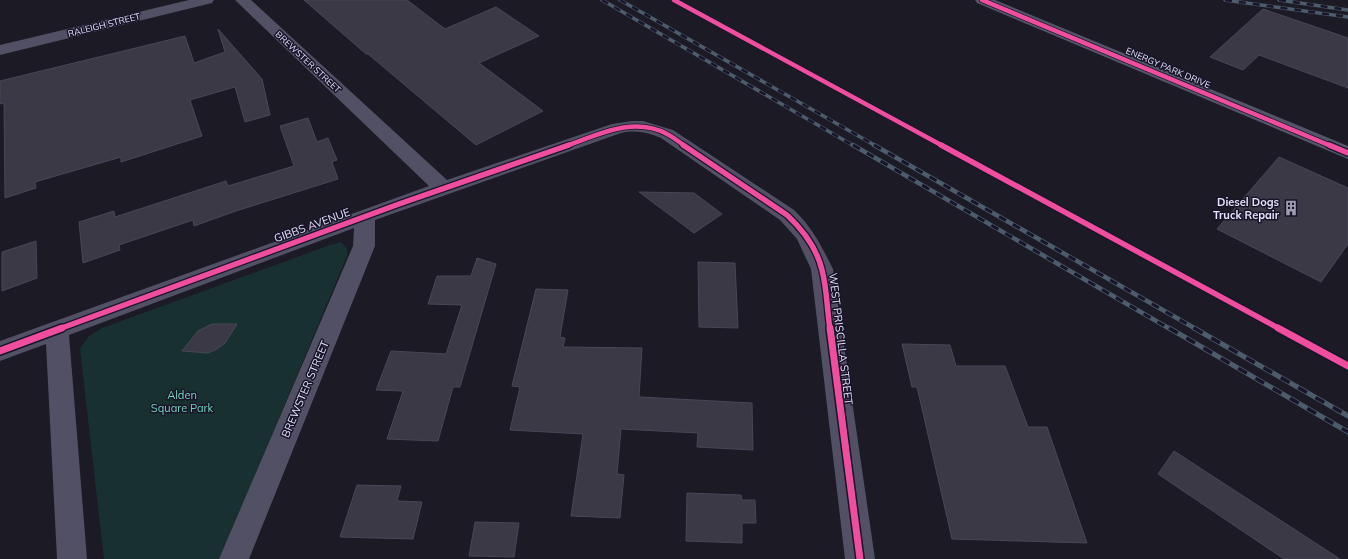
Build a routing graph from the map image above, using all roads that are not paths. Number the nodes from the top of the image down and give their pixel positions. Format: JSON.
{"nodes":[{"id":1,"x":207,"y":0,"type":"edge"},
{"id":2,"x":242,"y":0,"type":"edge"},
{"id":3,"x":982,"y":0,"type":"edge"},
{"id":4,"x":0,"y":50,"type":"edge"},
{"id":5,"x":634,"y":125,"type":"joint"},
{"id":6,"x":1348,"y":153,"type":"edge"},
{"id":7,"x":444,"y":189,"type":"junction"},
{"id":8,"x":365,"y":216,"type":"junction"},
{"id":9,"x":57,"y":330,"type":"junction"},
{"id":10,"x":0,"y":351,"type":"edge"},
{"id":11,"x":72,"y":559,"type":"edge"},
{"id":12,"x":234,"y":559,"type":"edge"},
{"id":13,"x":860,"y":559,"type":"edge"}],
"edges":[{"from":1,"to":4,"type":"street","name":"RALEIGH STREET"},
{"from":2,"to":7,"type":"street","name":"BREWSTER STREET"},
{"from":3,"to":6,"type":"street","name":"ENERGY PARK DRIVE"},
{"from":5,"to":7,"type":"street","name":"GIBBS AVENUE"},
{"from":5,"to":13,"type":"street","name":"WEST PRISCILLA STREET"},
{"from":7,"to":8,"type":"street","name":"GIBBS AVENUE"},
{"from":8,"to":9,"type":"street","name":"GIBBS AVENUE"},
{"from":8,"to":12,"type":"street","name":"BREWSTER STREET"},
{"from":9,"to":10,"type":"street","name":"GIBBS AVENUE"},
{"from":9,"to":11,"type":"street"}]}
